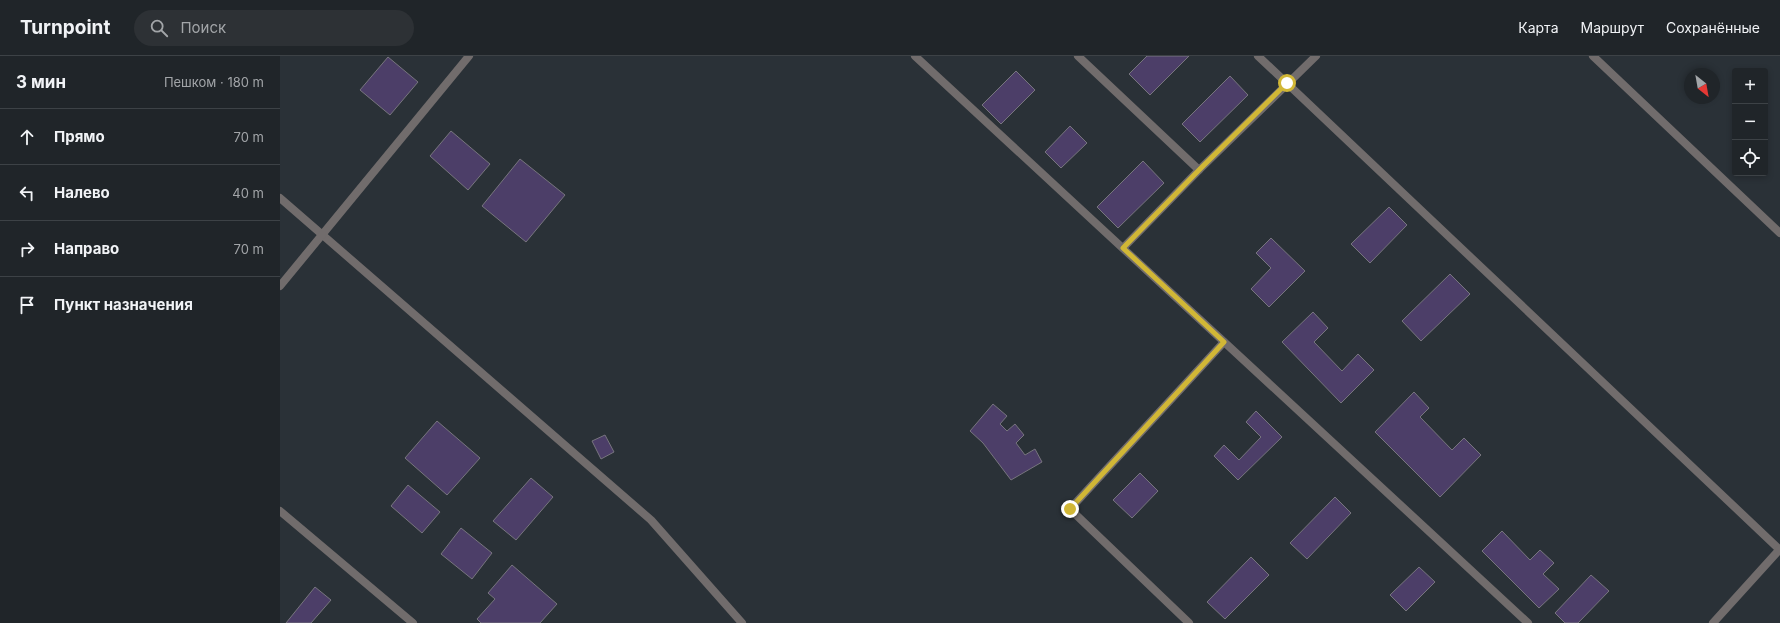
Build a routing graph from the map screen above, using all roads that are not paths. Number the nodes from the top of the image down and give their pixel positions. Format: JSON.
{"nodes":[{"id":1,"x":469,"y":56,"type":"edge"},
{"id":2,"x":915,"y":56,"type":"edge"},
{"id":3,"x":1078,"y":56,"type":"edge"},
{"id":4,"x":1258,"y":56,"type":"edge"},
{"id":5,"x":1316,"y":56,"type":"edge"},
{"id":6,"x":1593,"y":56,"type":"edge"},
{"id":7,"x":1287,"y":83,"type":"junction"},
{"id":8,"x":1199,"y":170,"type":"junction"},
{"id":9,"x":280,"y":198,"type":"edge"},
{"id":10,"x":1780,"y":233,"type":"edge"},
{"id":11,"x":323,"y":234,"type":"junction"},
{"id":12,"x":1123,"y":248,"type":"junction"},
{"id":13,"x":280,"y":286,"type":"edge"},
{"id":14,"x":1224,"y":342,"type":"junction"},
{"id":15,"x":280,"y":511,"type":"edge"},
{"id":16,"x":1780,"y":549,"type":"edge"},
{"id":17,"x":413,"y":623,"type":"edge"},
{"id":18,"x":742,"y":623,"type":"edge"},
{"id":19,"x":1189,"y":623,"type":"edge"},
{"id":20,"x":1528,"y":623,"type":"edge"},
{"id":21,"x":1713,"y":623,"type":"edge"}],
"edges":[{"from":1,"to":11,"type":"street"},
{"from":2,"to":12,"type":"street"},
{"from":3,"to":8,"type":"street"},
{"from":4,"to":7,"type":"street"},
{"from":5,"to":7,"type":"street"},
{"from":6,"to":10,"type":"street"},
{"from":7,"to":8,"type":"street"},
{"from":7,"to":16,"type":"street"},
{"from":8,"to":12,"type":"street"},
{"from":9,"to":11,"type":"street"},
{"from":11,"to":13,"type":"street"},
{"from":11,"to":18,"type":"street"},
{"from":12,"to":14,"type":"street"},
{"from":14,"to":19,"type":"street"},
{"from":14,"to":20,"type":"street"},
{"from":15,"to":17,"type":"street"},
{"from":16,"to":21,"type":"street"}]}
